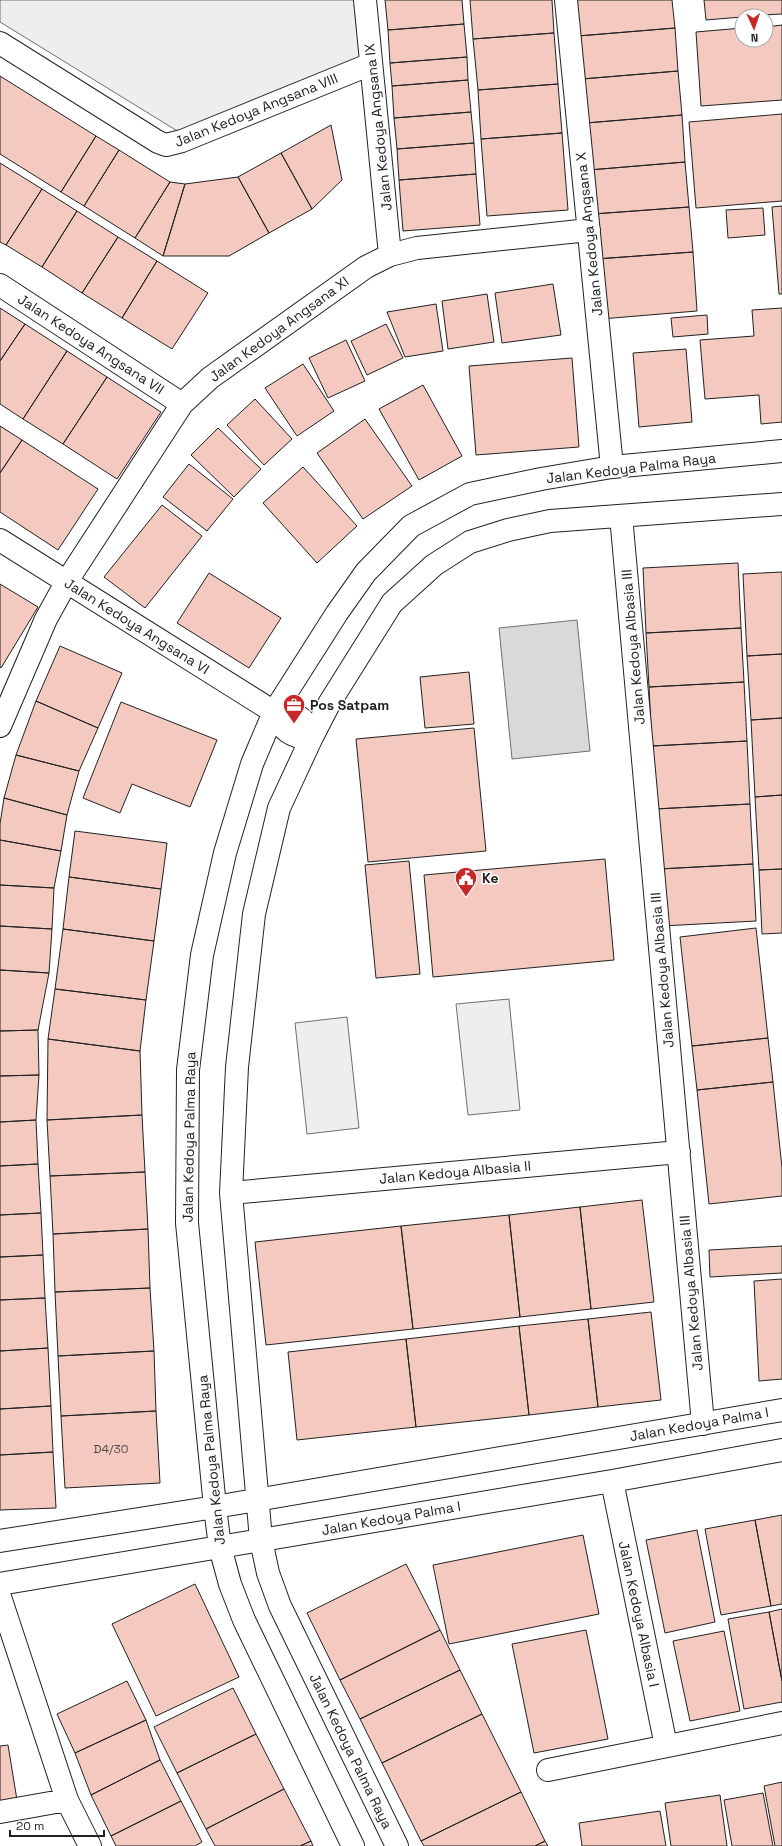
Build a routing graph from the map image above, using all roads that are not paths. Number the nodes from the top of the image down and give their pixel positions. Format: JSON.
{"nodes":[{"id":1,"x":365,"y":0,"type":"edge"},
{"id":2,"x":566,"y":0,"type":"edge"},
{"id":3,"x":0,"y":43,"type":"edge"},
{"id":4,"x":371,"y":64,"type":"junction"},
{"id":5,"x":588,"y":230,"type":"junction"},
{"id":6,"x":390,"y":255,"type":"junction"},
{"id":7,"x":0,"y":284,"type":"edge"},
{"id":8,"x":182,"y":404,"type":"junction"},
{"id":9,"x":782,"y":451,"type":"edge"},
{"id":10,"x":612,"y":467,"type":"junction"},
{"id":11,"x":782,"y":504,"type":"edge"},
{"id":12,"x":621,"y":516,"type":"junction"},
{"id":13,"x":0,"y":540,"type":"edge"},
{"id":14,"x":67,"y":581,"type":"junction"},
{"id":15,"x":274,"y":712,"type":"junction"},
{"id":16,"x":0,"y":726,"type":"edge"},
{"id":17,"x":312,"y":737,"type":"junction"},
{"id":18,"x":679,"y":1152,"type":"junction"},
{"id":19,"x":231,"y":1193,"type":"junction"},
{"id":20,"x":782,"y":1410,"type":"edge"},
{"id":21,"x":703,"y":1424,"type":"junction"},
{"id":22,"x":782,"y":1450,"type":"edge"},
{"id":23,"x":612,"y":1481,"type":"junction"},
{"id":24,"x":257,"y":1500,"type":"junction"},
{"id":25,"x":215,"y":1507,"type":"junction"},
{"id":26,"x":261,"y":1540,"type":"junction"},
{"id":27,"x":0,"y":1541,"type":"edge"},
{"id":28,"x":220,"y":1547,"type":"junction"},
{"id":29,"x":0,"y":1584,"type":"edge"},
{"id":30,"x":0,"y":1597,"type":"edge"},
{"id":31,"x":782,"y":1723,"type":"edge"},
{"id":32,"x":666,"y":1746,"type":"junction"},
{"id":33,"x":548,"y":1770,"type":"dead end"},
{"id":34,"x":67,"y":1800,"type":"junction"},
{"id":35,"x":0,"y":1812,"type":"edge"},
{"id":36,"x":90,"y":1846,"type":"edge"},
{"id":37,"x":353,"y":1846,"type":"edge"},
{"id":38,"x":397,"y":1846,"type":"edge"}],
"edges":[{"from":1,"to":4,"type":"street","name":"Jalan Kedoya Angsana IX"},
{"from":2,"to":5,"type":"street","name":"Jalan Kedoya Angsana X"},
{"from":3,"to":4,"type":"street","name":"Jalan Kedoya Angsana VIII"},
{"from":4,"to":6,"type":"street","name":"Jalan Kedoya Angsana IX"},
{"from":5,"to":6,"type":"street","name":"Jalan Kedoya Angsana XI"},
{"from":5,"to":10,"type":"street","name":"Jalan Kedoya Angsana X"},
{"from":6,"to":8,"type":"street","name":"Jalan Kedoya Angsana XI"},
{"from":7,"to":8,"type":"street","name":"Jalan Kedoya Angsana VII"},
{"from":8,"to":14,"type":"street","name":"Jalan Kedoya Angsana XI"},
{"from":9,"to":10,"type":"street","name":"Jalan Kedoya Palma Raya"},
{"from":10,"to":15,"type":"street","name":"Jalan Kedoya Palma Raya"},
{"from":11,"to":12,"type":"street","name":"Jalan Kedoya Palma Raya"},
{"from":12,"to":17,"type":"street","name":"Jalan Kedoya Palma Raya"},
{"from":12,"to":18,"type":"street","name":"Jalan Kedoya Albasia III"},
{"from":13,"to":14,"type":"street","name":"Jalan Kedoya Angsana VI"},
{"from":14,"to":15,"type":"street","name":"Jalan Kedoya Angsana VI"},
{"from":14,"to":16,"type":"street","name":"Jalan Kedoya Angsana XI"},
{"from":15,"to":17,"type":"street","name":"Jalan Kedoya Angsana VI"},
{"from":15,"to":25,"type":"street","name":"Jalan Kedoya Palma Raya"},
{"from":17,"to":19,"type":"street","name":"Jalan Kedoya Palma Raya"},
{"from":18,"to":19,"type":"street","name":"Jalan Kedoya Albasia II"},
{"from":18,"to":21,"type":"street","name":"Jalan Kedoya Albasia III"},
{"from":19,"to":24,"type":"street","name":"Jalan Kedoya Palma Raya"},
{"from":20,"to":21,"type":"street","name":"Jalan Kedoya Palma I"},
{"from":21,"to":24,"type":"street","name":"Jalan Kedoya Palma I"},
{"from":22,"to":23,"type":"street","name":"Jalan Kedoya Palma I"},
{"from":23,"to":26,"type":"street","name":"Jalan Kedoya Palma I"},
{"from":23,"to":32,"type":"street","name":"Jalan Kedoya Albasia I"},
{"from":24,"to":25,"type":"street","name":"Jalan Kedoya Palma I"},
{"from":24,"to":26,"type":"street","name":"Jalan Kedoya Palma Raya"},
{"from":25,"to":27,"type":"street","name":"Jalan Kedoya Palma I"},
{"from":25,"to":28,"type":"street","name":"Jalan Kedoya Palma Raya"},
{"from":26,"to":28,"type":"street","name":"Jalan Kedoya Palma I"},
{"from":26,"to":38,"type":"street","name":"Jalan Kedoya Palma Raya"},
{"from":28,"to":29,"type":"street","name":"Jalan Kedoya Palma I"},
{"from":28,"to":37,"type":"street","name":"Jalan Kedoya Palma Raya"},
{"from":30,"to":34,"type":"street"},
{"from":31,"to":32,"type":"street"},
{"from":32,"to":33,"type":"street"},
{"from":34,"to":35,"type":"street"},
{"from":34,"to":36,"type":"street"}]}
